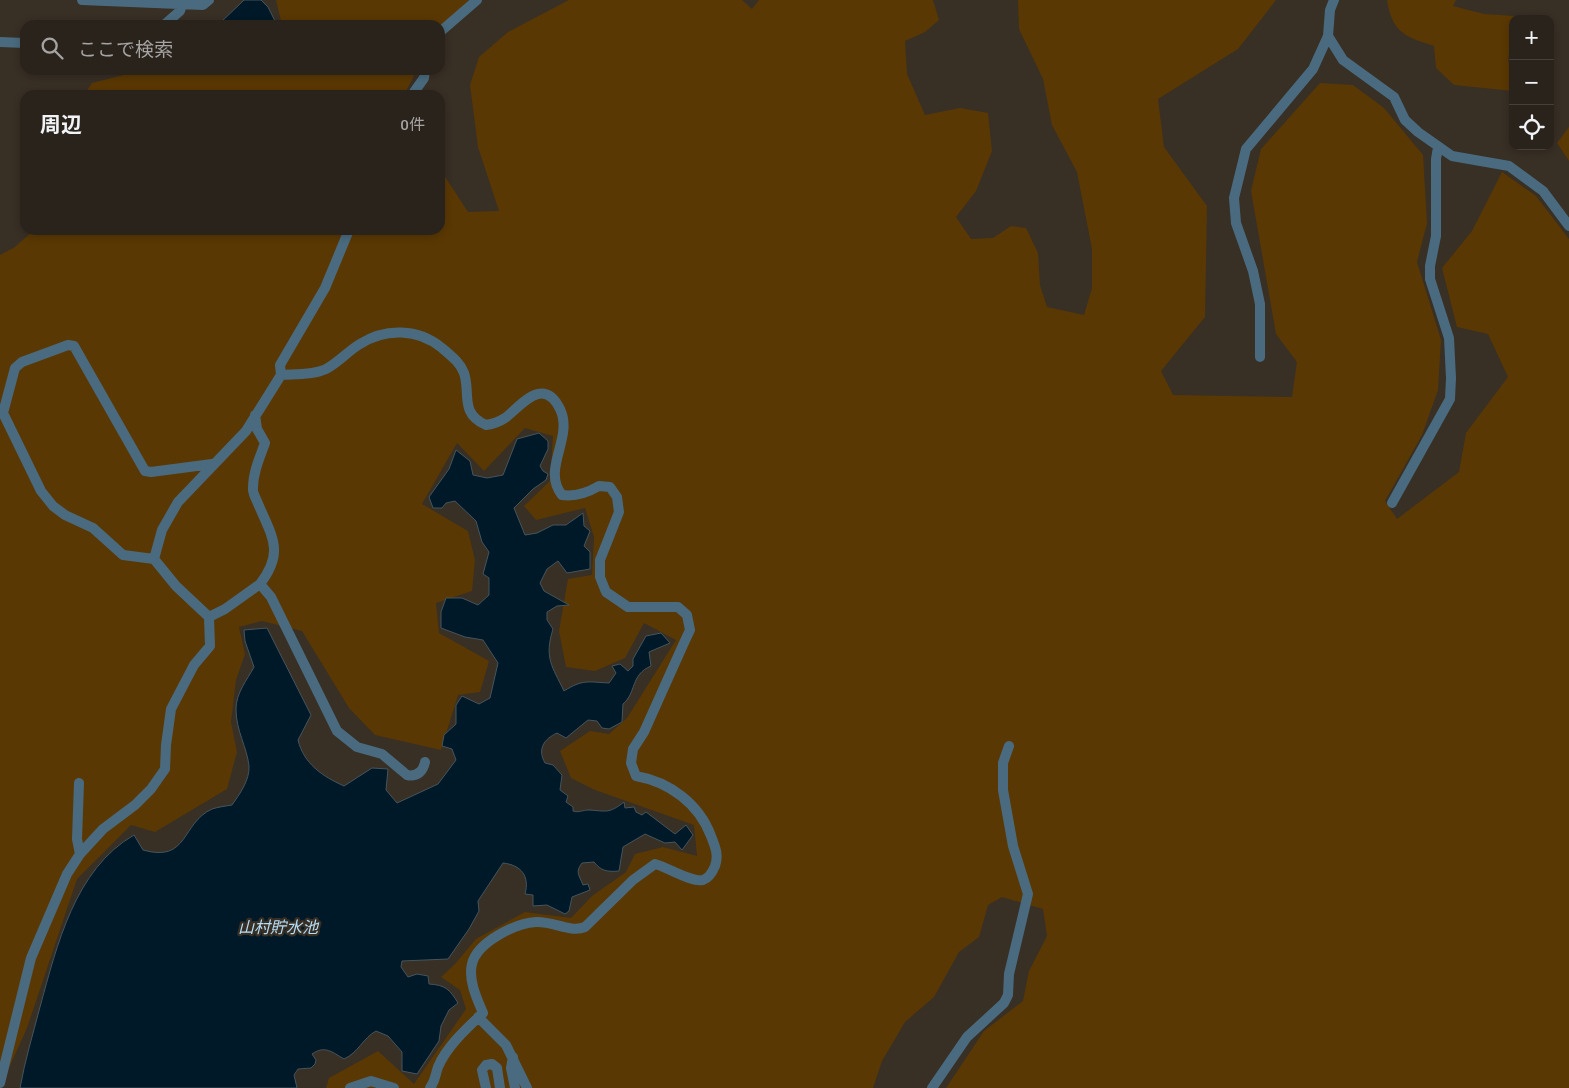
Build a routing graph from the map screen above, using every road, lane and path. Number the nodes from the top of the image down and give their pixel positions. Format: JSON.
{"nodes":[{"id":1,"x":82,"y":0,"type":"edge"},
{"id":2,"x":209,"y":0,"type":"edge"},
{"id":3,"x":477,"y":0,"type":"edge"},
{"id":4,"x":1334,"y":0,"type":"edge"},
{"id":5,"x":183,"y":2,"type":"edge"},
{"id":6,"x":168,"y":20,"type":"edge"},
{"id":7,"x":445,"y":28,"type":"edge"},
{"id":8,"x":1328,"y":36,"type":"junction"},
{"id":9,"x":0,"y":42,"type":"edge"},
{"id":10,"x":20,"y":43,"type":"edge"},
{"id":11,"x":424,"y":75,"type":"edge"},
{"id":12,"x":416,"y":90,"type":"edge"},
{"id":13,"x":1438,"y":147,"type":"junction"},
{"id":14,"x":1569,"y":226,"type":"edge"},
{"id":15,"x":347,"y":235,"type":"edge"},
{"id":16,"x":1260,"y":357,"type":"dead end"},
{"id":17,"x":281,"y":375,"type":"junction"},
{"id":18,"x":255,"y":415,"type":"junction"},
{"id":19,"x":212,"y":464,"type":"junction"},
{"id":20,"x":1392,"y":503,"type":"dead end"},
{"id":21,"x":154,"y":559,"type":"junction"},
{"id":22,"x":260,"y":584,"type":"junction"},
{"id":23,"x":210,"y":617,"type":"junction"},
{"id":24,"x":1009,"y":746,"type":"dead end"},
{"id":25,"x":425,"y":762,"type":"dead end"},
{"id":26,"x":79,"y":783,"type":"dead end"},
{"id":27,"x":80,"y":854,"type":"junction"},
{"id":28,"x":478,"y":1017,"type":"junction"},
{"id":29,"x":513,"y":1057,"type":"junction"},
{"id":30,"x":0,"y":1083,"type":"edge"},
{"id":31,"x":350,"y":1088,"type":"edge"},
{"id":32,"x":394,"y":1088,"type":"edge"},
{"id":33,"x":430,"y":1088,"type":"edge"},
{"id":34,"x":486,"y":1088,"type":"edge"},
{"id":35,"x":500,"y":1088,"type":"edge"},
{"id":36,"x":515,"y":1088,"type":"edge"},
{"id":37,"x":527,"y":1088,"type":"edge"},
{"id":38,"x":932,"y":1088,"type":"edge"}],
"edges":[{"from":1,"to":5,"type":"street"},
{"from":2,"to":5,"type":"street"},
{"from":3,"to":7,"type":"street"},
{"from":4,"to":8,"type":"street"},
{"from":5,"to":6,"type":"street"},
{"from":8,"to":13,"type":"street"},
{"from":8,"to":16,"type":"street"},
{"from":9,"to":10,"type":"street"},
{"from":11,"to":12,"type":"street"},
{"from":13,"to":14,"type":"street"},
{"from":13,"to":20,"type":"street"},
{"from":15,"to":17,"type":"street"},
{"from":17,"to":18,"type":"street"},
{"from":17,"to":28,"type":"street"},
{"from":18,"to":19,"type":"street"},
{"from":18,"to":22,"type":"street"},
{"from":19,"to":21,"type":"street"},
{"from":19,"to":21,"type":"street"},
{"from":21,"to":23,"type":"street"},
{"from":22,"to":23,"type":"street"},
{"from":22,"to":25,"type":"street"},
{"from":23,"to":27,"type":"street"},
{"from":24,"to":38,"type":"street"},
{"from":26,"to":27,"type":"street"},
{"from":27,"to":30,"type":"street"},
{"from":28,"to":29,"type":"street"},
{"from":28,"to":33,"type":"street"},
{"from":29,"to":36,"type":"street"},
{"from":29,"to":37,"type":"street"},
{"from":31,"to":32,"type":"street"},
{"from":34,"to":35,"type":"street"}]}
